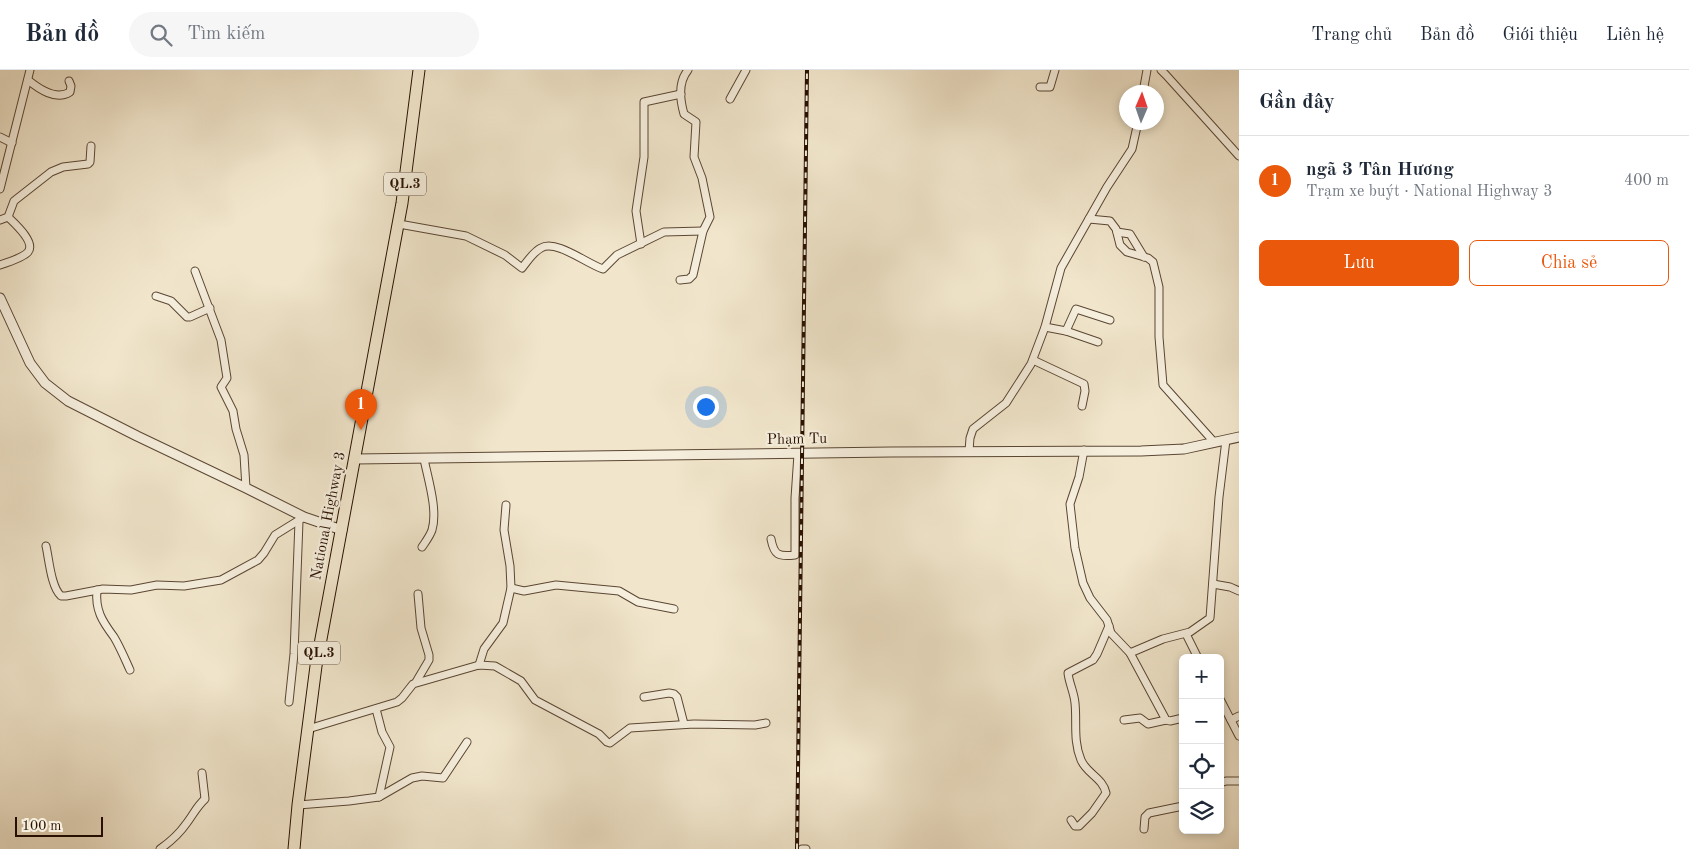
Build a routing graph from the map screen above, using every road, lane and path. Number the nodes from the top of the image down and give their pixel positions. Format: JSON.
{"nodes":[{"id":1,"x":30,"y":70,"type":"edge"},
{"id":2,"x":419,"y":70,"type":"edge"},
{"id":3,"x":688,"y":70,"type":"edge"},
{"id":4,"x":746,"y":70,"type":"edge"},
{"id":5,"x":1055,"y":70,"type":"edge"},
{"id":6,"x":1147,"y":70,"type":"edge"},
{"id":7,"x":1161,"y":70,"type":"edge"},
{"id":8,"x":28,"y":80,"type":"junction"},
{"id":9,"x":69,"y":81,"type":"dead end"},
{"id":10,"x":1144,"y":85,"type":"edge"},
{"id":11,"x":1040,"y":87,"type":"dead end"},
{"id":12,"x":680,"y":94,"type":"junction"},
{"id":13,"x":730,"y":99,"type":"dead end"},
{"id":14,"x":1136,"y":130,"type":"edge"},
{"id":15,"x":0,"y":137,"type":"edge"},
{"id":16,"x":12,"y":143,"type":"junction"},
{"id":17,"x":91,"y":146,"type":"dead end"},
{"id":18,"x":1239,"y":156,"type":"edge"},
{"id":19,"x":0,"y":189,"type":"edge"},
{"id":20,"x":8,"y":217,"type":"junction"},
{"id":21,"x":1089,"y":219,"type":"junction"},
{"id":22,"x":0,"y":220,"type":"edge"},
{"id":23,"x":399,"y":224,"type":"junction"},
{"id":24,"x":703,"y":232,"type":"junction"},
{"id":25,"x":1117,"y":232,"type":"junction"},
{"id":26,"x":641,"y":244,"type":"junction"},
{"id":27,"x":1144,"y":257,"type":"junction"},
{"id":28,"x":0,"y":265,"type":"edge"},
{"id":29,"x":195,"y":271,"type":"dead end"},
{"id":30,"x":680,"y":280,"type":"dead end"},
{"id":31,"x":156,"y":296,"type":"dead end"},
{"id":32,"x":0,"y":298,"type":"edge"},
{"id":33,"x":210,"y":308,"type":"junction"},
{"id":34,"x":1110,"y":320,"type":"dead end"},
{"id":35,"x":1045,"y":327,"type":"junction"},
{"id":36,"x":1066,"y":331,"type":"junction"},
{"id":37,"x":1098,"y":342,"type":"dead end"},
{"id":38,"x":1033,"y":360,"type":"junction"},
{"id":39,"x":1082,"y":406,"type":"dead end"},
{"id":40,"x":1239,"y":437,"type":"edge"},
{"id":41,"x":1226,"y":440,"type":"junction"},
{"id":42,"x":1214,"y":442,"type":"junction"},
{"id":43,"x":1084,"y":450,"type":"junction"},
{"id":44,"x":969,"y":451,"type":"junction"},
{"id":45,"x":798,"y":454,"type":"junction"},
{"id":46,"x":424,"y":459,"type":"junction"},
{"id":47,"x":355,"y":460,"type":"junction"},
{"id":48,"x":246,"y":488,"type":"junction"},
{"id":49,"x":506,"y":505,"type":"dead end"},
{"id":50,"x":302,"y":519,"type":"junction"},
{"id":51,"x":342,"y":530,"type":"junction"},
{"id":52,"x":771,"y":539,"type":"dead end"},
{"id":53,"x":46,"y":546,"type":"dead end"},
{"id":54,"x":422,"y":547,"type":"dead end"},
{"id":55,"x":1213,"y":584,"type":"junction"},
{"id":56,"x":511,"y":588,"type":"junction"},
{"id":57,"x":97,"y":590,"type":"junction"},
{"id":58,"x":1239,"y":591,"type":"edge"},
{"id":59,"x":418,"y":594,"type":"dead end"},
{"id":60,"x":674,"y":609,"type":"dead end"},
{"id":61,"x":1109,"y":626,"type":"junction"},
{"id":62,"x":1186,"y":634,"type":"junction"},
{"id":63,"x":1130,"y":653,"type":"junction"},
{"id":64,"x":1196,"y":654,"type":"edge"},
{"id":65,"x":480,"y":665,"type":"junction"},
{"id":66,"x":130,"y":670,"type":"dead end"},
{"id":67,"x":416,"y":682,"type":"junction"},
{"id":68,"x":644,"y":697,"type":"dead end"},
{"id":69,"x":288,"y":702,"type":"dead end"},
{"id":70,"x":376,"y":709,"type":"junction"},
{"id":71,"x":1224,"y":710,"type":"edge"},
{"id":72,"x":1239,"y":716,"type":"edge"},
{"id":73,"x":1179,"y":719,"type":"edge"},
{"id":74,"x":1124,"y":720,"type":"dead end"},
{"id":75,"x":1166,"y":720,"type":"junction"},
{"id":76,"x":1231,"y":720,"type":"junction"},
{"id":77,"x":766,"y":723,"type":"dead end"},
{"id":78,"x":684,"y":724,"type":"junction"},
{"id":79,"x":308,"y":729,"type":"junction"},
{"id":80,"x":1239,"y":736,"type":"edge"},
{"id":81,"x":467,"y":742,"type":"dead end"},
{"id":82,"x":202,"y":773,"type":"dead end"},
{"id":83,"x":1239,"y":781,"type":"edge"},
{"id":84,"x":1224,"y":782,"type":"edge"},
{"id":85,"x":379,"y":797,"type":"junction"},
{"id":86,"x":298,"y":805,"type":"junction"},
{"id":87,"x":1179,"y":807,"type":"edge"},
{"id":88,"x":1071,"y":820,"type":"dead end"},
{"id":89,"x":1144,"y":829,"type":"dead end"},
{"id":90,"x":160,"y":849,"type":"edge"},
{"id":91,"x":294,"y":849,"type":"edge"}],
"edges":[{"from":1,"to":8,"type":"street"},
{"from":2,"to":23,"type":"highway","name":"National Highway 3","number":"QL.3"},
{"from":3,"to":12,"type":"street"},
{"from":4,"to":13,"type":"street"},
{"from":5,"to":11,"type":"street"},
{"from":6,"to":10,"type":"street"},
{"from":7,"to":18,"type":"street"},
{"from":8,"to":9,"type":"street"},
{"from":8,"to":16,"type":"street"},
{"from":12,"to":24,"type":"street"},
{"from":12,"to":26,"type":"street"},
{"from":14,"to":21,"type":"street"},
{"from":15,"to":16,"type":"street"},
{"from":16,"to":19,"type":"street"},
{"from":17,"to":20,"type":"street"},
{"from":20,"to":22,"type":"street"},
{"from":20,"to":28,"type":"street"},
{"from":21,"to":25,"type":"street"},
{"from":21,"to":35,"type":"street"},
{"from":23,"to":26,"type":"street"},
{"from":23,"to":47,"type":"highway","name":"National Highway 3","number":"QL.3"},
{"from":24,"to":26,"type":"street"},
{"from":24,"to":30,"type":"street"},
{"from":25,"to":27,"type":"street"},
{"from":25,"to":27,"type":"street"},
{"from":27,"to":42,"type":"street"},
{"from":29,"to":33,"type":"street"},
{"from":31,"to":33,"type":"street"},
{"from":32,"to":48,"type":"street"},
{"from":33,"to":48,"type":"street"},
{"from":34,"to":36,"type":"street"},
{"from":35,"to":36,"type":"street"},
{"from":35,"to":38,"type":"street"},
{"from":36,"to":37,"type":"street"},
{"from":38,"to":39,"type":"street"},
{"from":38,"to":44,"type":"street"},
{"from":40,"to":41,"type":"street","name":"Phạm Tu"},
{"from":41,"to":42,"type":"street","name":"Phạm Tu"},
{"from":41,"to":55,"type":"street"},
{"from":42,"to":43,"type":"street","name":"Phạm Tu"},
{"from":43,"to":44,"type":"street","name":"Phạm Tu"},
{"from":43,"to":61,"type":"street"},
{"from":44,"to":45,"type":"street","name":"Phạm Tu"},
{"from":45,"to":46,"type":"street","name":"Phạm Tu"},
{"from":45,"to":52,"type":"street"},
{"from":46,"to":47,"type":"street","name":"Phạm Tu"},
{"from":46,"to":54,"type":"street"},
{"from":47,"to":51,"type":"highway","name":"National Highway 3","number":"QL.3"},
{"from":48,"to":50,"type":"street"},
{"from":49,"to":56,"type":"street"},
{"from":50,"to":51,"type":"street"},
{"from":50,"to":57,"type":"street"},
{"from":50,"to":69,"type":"street"},
{"from":51,"to":79,"type":"highway","name":"National Highway 3","number":"QL.3"},
{"from":53,"to":57,"type":"street"},
{"from":55,"to":58,"type":"street"},
{"from":55,"to":62,"type":"street"},
{"from":56,"to":60,"type":"street"},
{"from":56,"to":65,"type":"street"},
{"from":57,"to":66,"type":"street"},
{"from":59,"to":67,"type":"street"},
{"from":61,"to":63,"type":"street"},
{"from":61,"to":88,"type":"street"},
{"from":62,"to":63,"type":"street"},
{"from":62,"to":64,"type":"street"},
{"from":63,"to":75,"type":"street"},
{"from":65,"to":67,"type":"street"},
{"from":65,"to":78,"type":"street"},
{"from":67,"to":70,"type":"street"},
{"from":68,"to":78,"type":"street"},
{"from":70,"to":79,"type":"street"},
{"from":70,"to":85,"type":"street"},
{"from":71,"to":76,"type":"street"},
{"from":72,"to":76,"type":"street"},
{"from":73,"to":75,"type":"street"},
{"from":74,"to":75,"type":"street"},
{"from":76,"to":80,"type":"street"},
{"from":77,"to":78,"type":"street"},
{"from":79,"to":86,"type":"highway","name":"National Highway 3","number":"QL.3"},
{"from":81,"to":85,"type":"street"},
{"from":82,"to":90,"type":"street"},
{"from":83,"to":84,"type":"street"},
{"from":85,"to":86,"type":"street"},
{"from":86,"to":91,"type":"highway","name":"National Highway 3","number":"QL.3"},
{"from":87,"to":89,"type":"street"}]}
